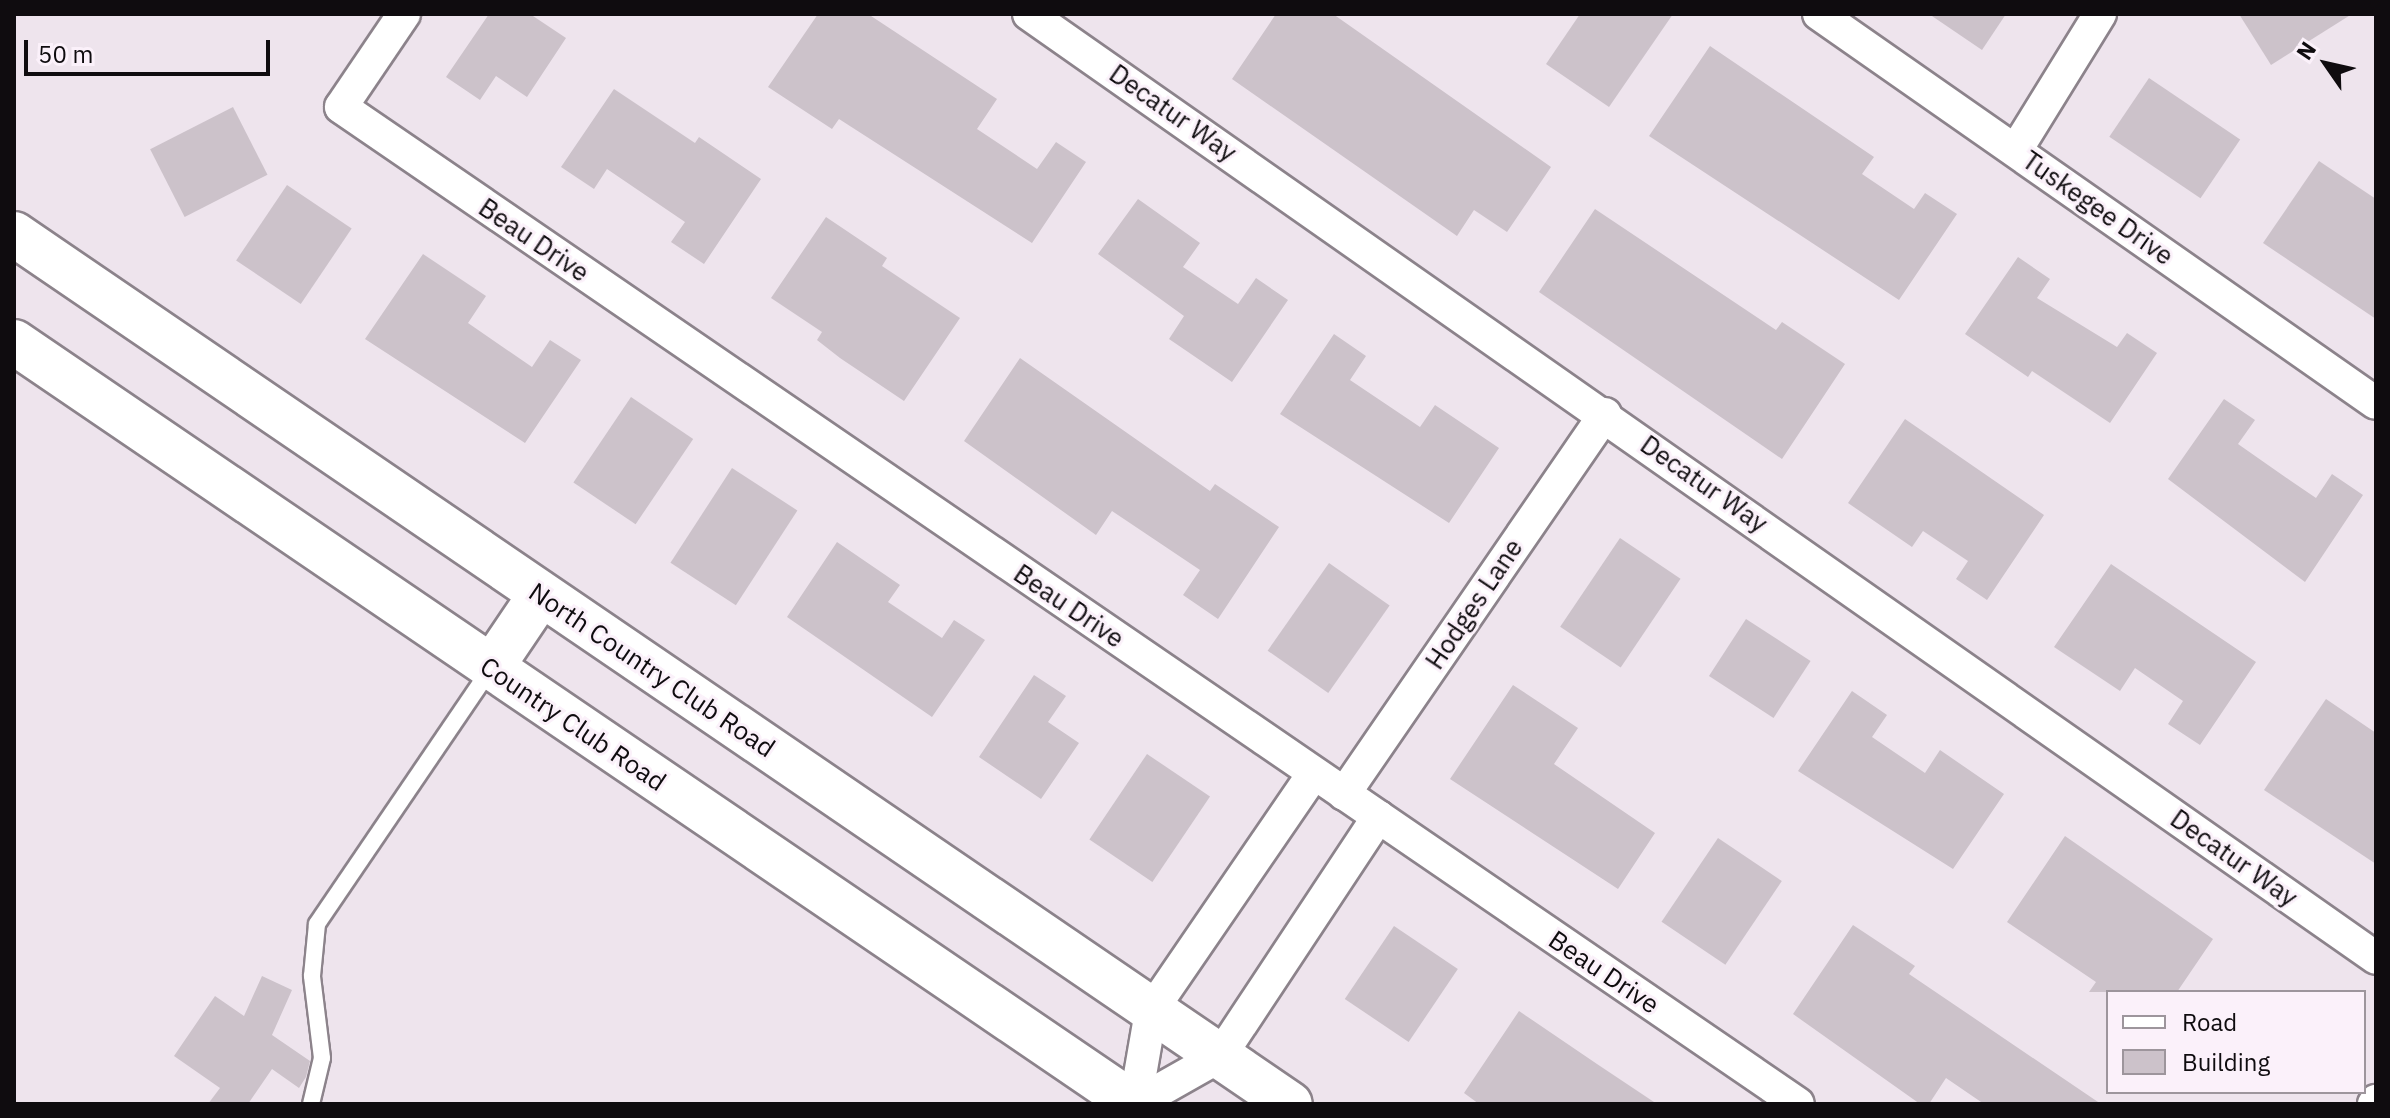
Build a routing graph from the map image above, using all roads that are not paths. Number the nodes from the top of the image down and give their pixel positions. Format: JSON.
{"nodes":[{"id":1,"x":404,"y":14,"type":"edge"},
{"id":2,"x":1029,"y":14,"type":"edge"},
{"id":3,"x":1819,"y":14,"type":"edge"},
{"id":4,"x":2100,"y":14,"type":"edge"},
{"id":5,"x":2016,"y":150,"type":"junction"},
{"id":6,"x":14,"y":234,"type":"edge"},
{"id":7,"x":14,"y":342,"type":"edge"},
{"id":8,"x":2376,"y":403,"type":"edge"},
{"id":9,"x":1605,"y":414,"type":"junction"},
{"id":10,"x":541,"y":594,"type":"junction"},
{"id":11,"x":491,"y":668,"type":"junction"},
{"id":12,"x":1314,"y":773,"type":"junction"},
{"id":13,"x":1344,"y":794,"type":"junction"},
{"id":14,"x":1378,"y":817,"type":"junction"},
{"id":15,"x":2376,"y":958,"type":"edge"},
{"id":16,"x":1151,"y":1011,"type":"junction"},
{"id":17,"x":1220,"y":1056,"type":"junction"},
{"id":18,"x":311,"y":1104,"type":"edge"},
{"id":19,"x":1135,"y":1104,"type":"edge"},
{"id":20,"x":1290,"y":1104,"type":"edge"},
{"id":21,"x":1798,"y":1104,"type":"edge"}],
"edges":[{"from":1,"to":12,"type":"street","name":"Beau Drive"},
{"from":2,"to":9,"type":"street","name":"Decatur Way"},
{"from":3,"to":5,"type":"street","name":"Tuskegee Drive"},
{"from":4,"to":5,"type":"street"},
{"from":5,"to":8,"type":"street","name":"Tuskegee Drive"},
{"from":6,"to":10,"type":"main road","name":"North Country Club Road"},
{"from":7,"to":11,"type":"main road","name":"Country Club Road"},
{"from":9,"to":13,"type":"street","name":"Hodges Lane"},
{"from":9,"to":15,"type":"street","name":"Decatur Way"},
{"from":10,"to":11,"type":"main road"},
{"from":10,"to":16,"type":"main road","name":"North Country Club Road"},
{"from":11,"to":18,"type":"lane"},
{"from":11,"to":19,"type":"main road","name":"Country Club Road"},
{"from":12,"to":13,"type":"street","name":"Beau Drive"},
{"from":12,"to":16,"type":"street"},
{"from":13,"to":14,"type":"street","name":"Beau Drive"},
{"from":14,"to":17,"type":"street"},
{"from":14,"to":21,"type":"street","name":"Beau Drive"},
{"from":16,"to":17,"type":"main road","name":"North Country Club Road"},
{"from":16,"to":19,"type":"street"},
{"from":17,"to":19,"type":"street"},
{"from":17,"to":20,"type":"main road","name":"North Country Club Road"}]}
